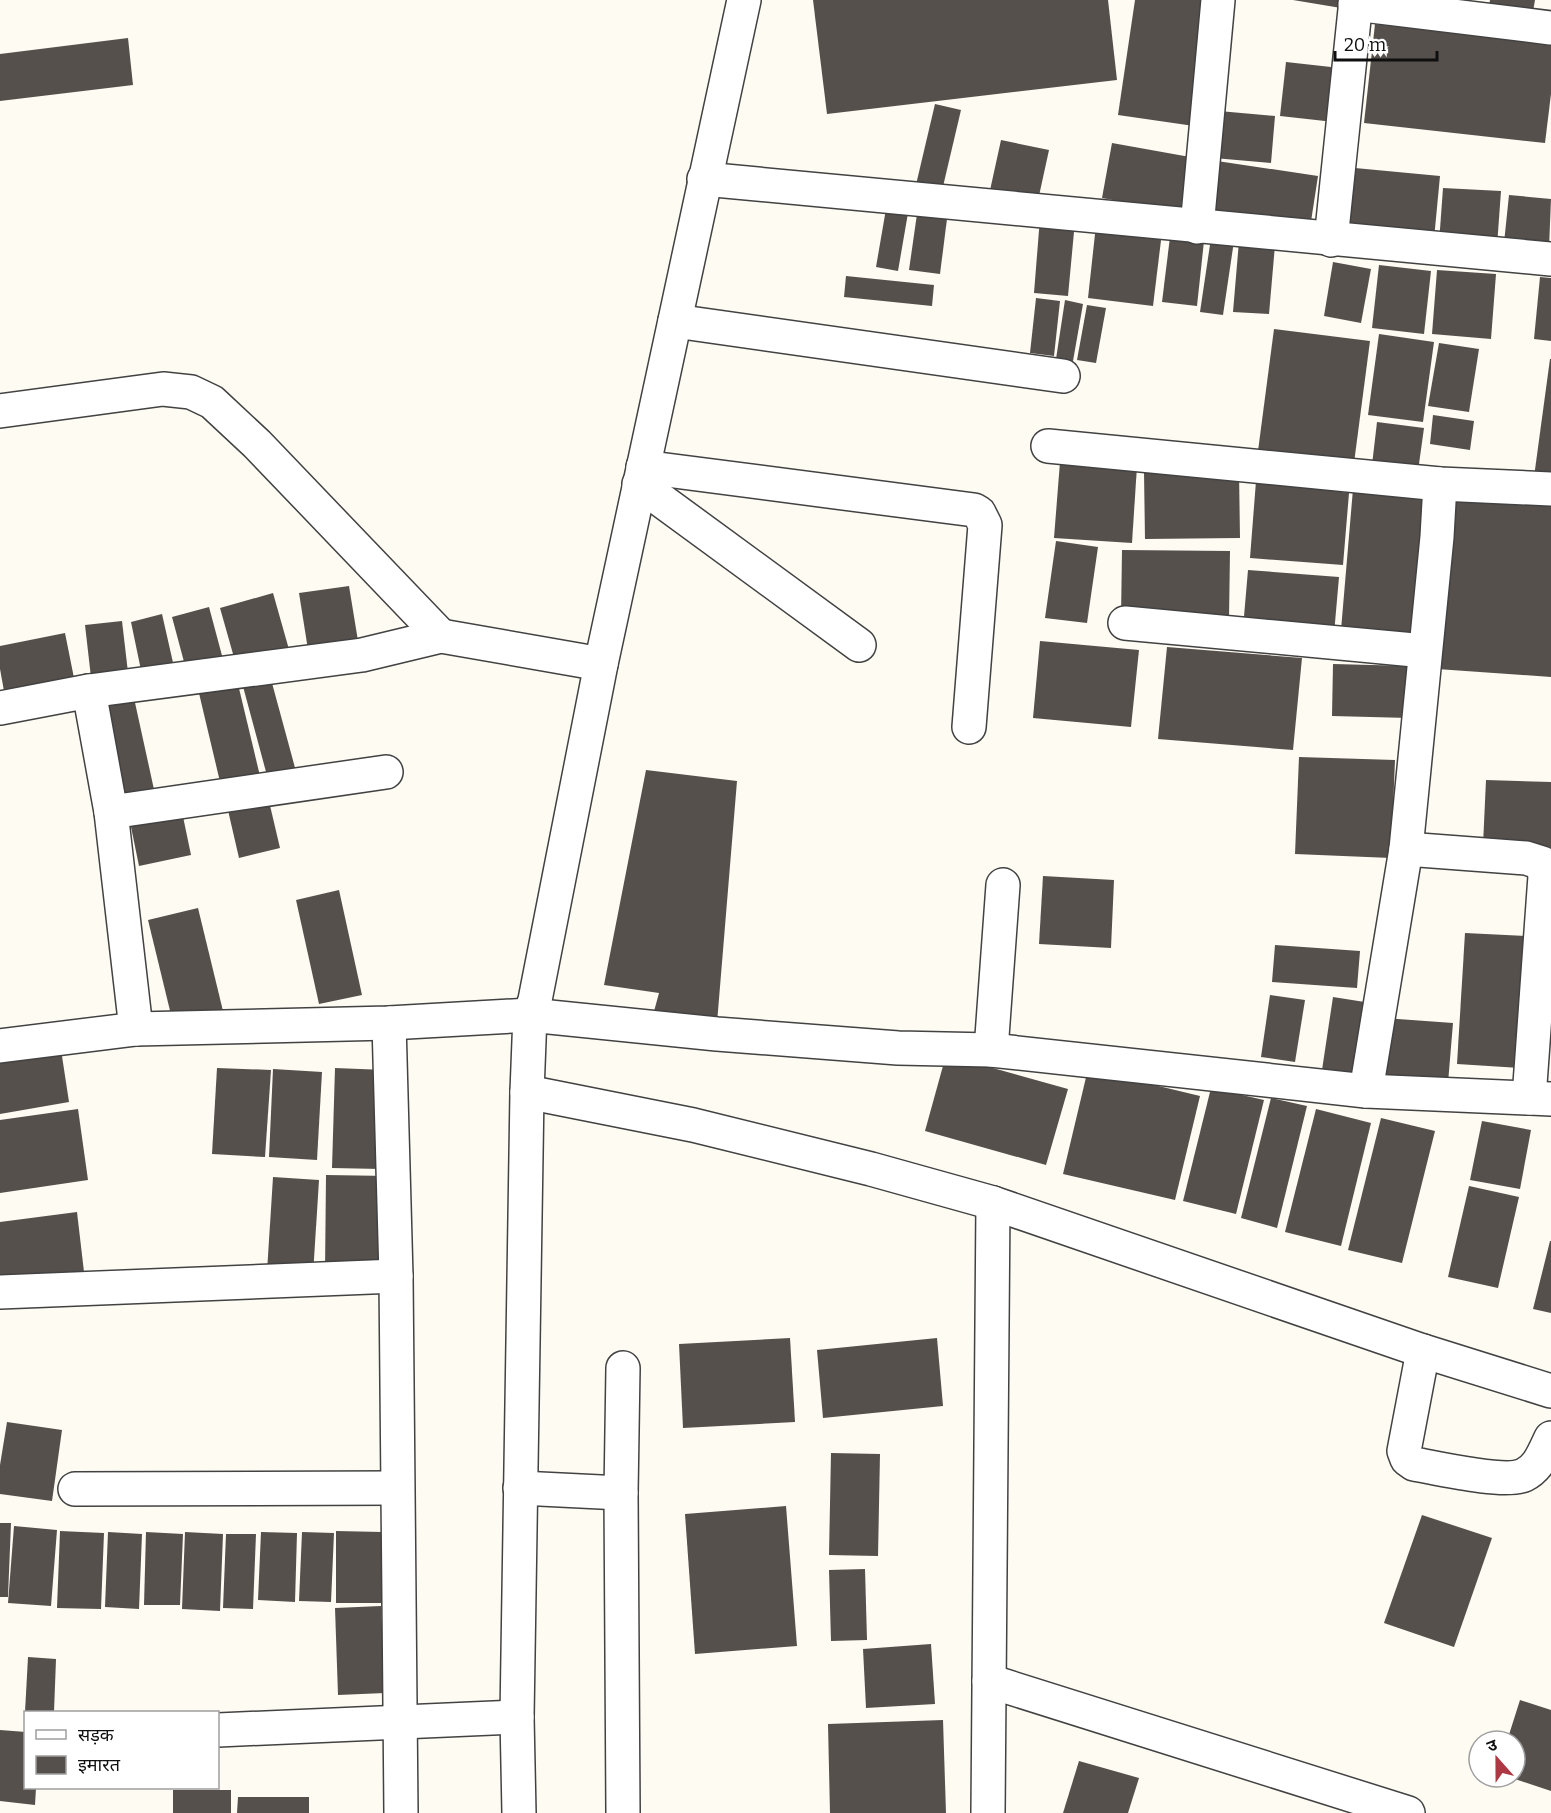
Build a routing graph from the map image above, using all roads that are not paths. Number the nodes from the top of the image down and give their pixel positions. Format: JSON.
{"nodes":[{"id":1,"x":744,"y":0,"type":"edge"},
{"id":2,"x":1218,"y":0,"type":"edge"},
{"id":3,"x":1355,"y":2,"type":"edge"},
{"id":4,"x":1551,"y":28,"type":"edge"},
{"id":5,"x":704,"y":179,"type":"junction"},
{"id":6,"x":1197,"y":227,"type":"junction"},
{"id":7,"x":1331,"y":240,"type":"junction"},
{"id":8,"x":1551,"y":259,"type":"edge"},
{"id":9,"x":675,"y":321,"type":"junction"},
{"id":10,"x":1063,"y":376,"type":"dead end"},
{"id":11,"x":0,"y":411,"type":"edge"},
{"id":12,"x":1048,"y":446,"type":"dead end"},
{"id":13,"x":641,"y":476,"type":"junction"},
{"id":14,"x":1440,"y":484,"type":"junction"},
{"id":15,"x":1551,"y":489,"type":"edge"},
{"id":16,"x":1125,"y":623,"type":"dead end"},
{"id":17,"x":441,"y":636,"type":"junction"},
{"id":18,"x":859,"y":645,"type":"dead end"},
{"id":19,"x":1425,"y":651,"type":"junction"},
{"id":20,"x":601,"y":664,"type":"junction"},
{"id":21,"x":89,"y":691,"type":"junction"},
{"id":22,"x":0,"y":708,"type":"edge"},
{"id":23,"x":969,"y":727,"type":"dead end"},
{"id":24,"x":386,"y":772,"type":"dead end"},
{"id":25,"x":111,"y":812,"type":"junction"},
{"id":26,"x":1406,"y":849,"type":"junction"},
{"id":27,"x":1003,"y":885,"type":"dead end"},
{"id":28,"x":531,"y":1015,"type":"junction"},
{"id":29,"x":389,"y":1023,"type":"junction"},
{"id":30,"x":136,"y":1029,"type":"junction"},
{"id":31,"x":0,"y":1046,"type":"edge"},
{"id":32,"x":991,"y":1050,"type":"junction"},
{"id":33,"x":1366,"y":1091,"type":"junction"},
{"id":34,"x":527,"y":1092,"type":"junction"},
{"id":35,"x":1540,"y":1099,"type":"edge"},
{"id":36,"x":993,"y":1203,"type":"junction"},
{"id":37,"x":396,"y":1276,"type":"junction"},
{"id":38,"x":0,"y":1292,"type":"edge"},
{"id":39,"x":1424,"y":1352,"type":"junction"},
{"id":40,"x":623,"y":1368,"type":"dead end"},
{"id":41,"x":1551,"y":1391,"type":"edge"},
{"id":42,"x":1551,"y":1438,"type":"edge"},
{"id":43,"x":398,"y":1488,"type":"junction"},
{"id":44,"x":520,"y":1488,"type":"junction"},
{"id":45,"x":75,"y":1489,"type":"dead end"},
{"id":46,"x":621,"y":1493,"type":"junction"},
{"id":47,"x":989,"y":1681,"type":"junction"},
{"id":48,"x":517,"y":1717,"type":"junction"},
{"id":49,"x":399,"y":1721,"type":"junction"},
{"id":50,"x":219,"y":1730,"type":"edge"},
{"id":51,"x":401,"y":1813,"type":"edge"},
{"id":52,"x":519,"y":1813,"type":"edge"},
{"id":53,"x":623,"y":1813,"type":"edge"},
{"id":54,"x":988,"y":1813,"type":"edge"},
{"id":55,"x":1408,"y":1813,"type":"edge"}],
"edges":[{"from":1,"to":5,"type":"street"},
{"from":2,"to":6,"type":"street"},
{"from":3,"to":4,"type":"street"},
{"from":3,"to":7,"type":"street"},
{"from":5,"to":6,"type":"street"},
{"from":5,"to":9,"type":"street"},
{"from":6,"to":7,"type":"street"},
{"from":7,"to":8,"type":"street"},
{"from":9,"to":10,"type":"street"},
{"from":9,"to":13,"type":"street"},
{"from":11,"to":17,"type":"street"},
{"from":12,"to":14,"type":"street"},
{"from":13,"to":18,"type":"street"},
{"from":13,"to":20,"type":"street"},
{"from":13,"to":23,"type":"street"},
{"from":14,"to":15,"type":"street"},
{"from":14,"to":19,"type":"street"},
{"from":16,"to":19,"type":"street"},
{"from":17,"to":20,"type":"street"},
{"from":17,"to":21,"type":"street"},
{"from":19,"to":26,"type":"street"},
{"from":20,"to":28,"type":"street"},
{"from":21,"to":22,"type":"street"},
{"from":21,"to":25,"type":"street"},
{"from":24,"to":25,"type":"street"},
{"from":25,"to":30,"type":"street"},
{"from":26,"to":33,"type":"street"},
{"from":26,"to":35,"type":"street"},
{"from":27,"to":32,"type":"street"},
{"from":28,"to":29,"type":"street"},
{"from":28,"to":32,"type":"street"},
{"from":28,"to":34,"type":"street"},
{"from":29,"to":30,"type":"street"},
{"from":29,"to":37,"type":"street"},
{"from":30,"to":31,"type":"street"},
{"from":32,"to":33,"type":"street"},
{"from":33,"to":35,"type":"street"},
{"from":34,"to":36,"type":"street"},
{"from":34,"to":44,"type":"street"},
{"from":36,"to":39,"type":"street"},
{"from":36,"to":47,"type":"street"},
{"from":37,"to":38,"type":"street"},
{"from":37,"to":43,"type":"street"},
{"from":39,"to":41,"type":"street"},
{"from":39,"to":42,"type":"street"},
{"from":40,"to":46,"type":"street"},
{"from":43,"to":45,"type":"street"},
{"from":43,"to":49,"type":"street"},
{"from":44,"to":46,"type":"street"},
{"from":44,"to":48,"type":"street"},
{"from":46,"to":53,"type":"street"},
{"from":47,"to":54,"type":"street"},
{"from":47,"to":55,"type":"street"},
{"from":48,"to":49,"type":"street"},
{"from":48,"to":52,"type":"street"},
{"from":49,"to":50,"type":"street"},
{"from":49,"to":51,"type":"street"}]}
